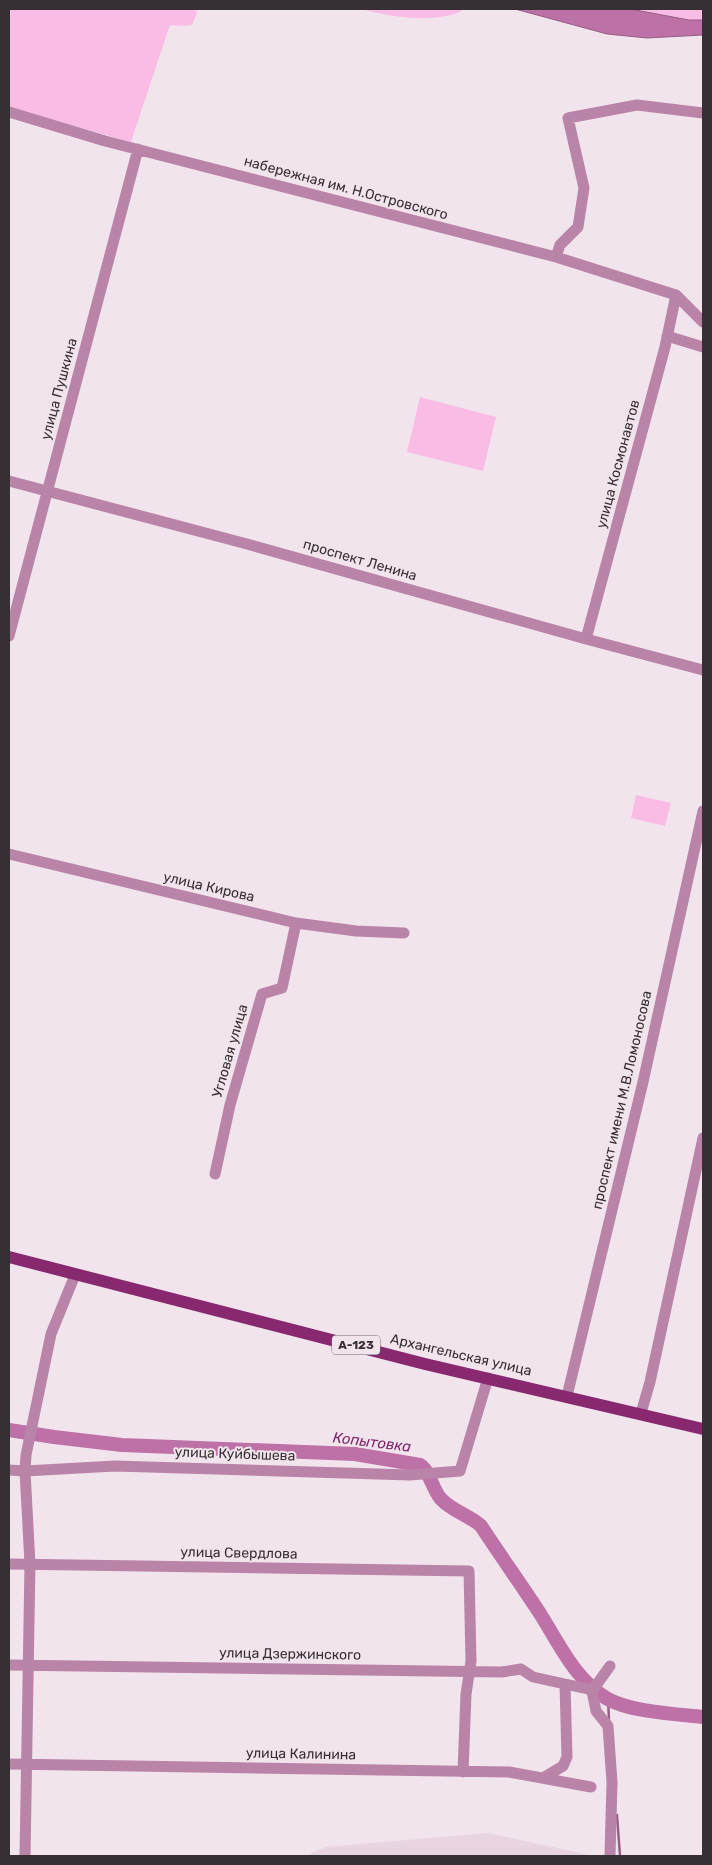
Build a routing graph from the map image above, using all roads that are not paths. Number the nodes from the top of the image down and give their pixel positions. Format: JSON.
{"nodes":[{"id":1,"x":9,"y":112,"type":"edge"},
{"id":2,"x":703,"y":113,"type":"edge"},
{"id":3,"x":138,"y":149,"type":"junction"},
{"id":4,"x":556,"y":257,"type":"junction"},
{"id":5,"x":676,"y":296,"type":"junction"},
{"id":6,"x":703,"y":322,"type":"edge"},
{"id":7,"x":667,"y":336,"type":"junction"},
{"id":8,"x":703,"y":347,"type":"edge"},
{"id":9,"x":9,"y":481,"type":"edge"},
{"id":10,"x":48,"y":492,"type":"junction"},
{"id":11,"x":9,"y":636,"type":"edge"},
{"id":12,"x":586,"y":639,"type":"junction"},
{"id":13,"x":703,"y":670,"type":"edge"},
{"id":14,"x":703,"y":811,"type":"edge"},
{"id":15,"x":9,"y":854,"type":"edge"},
{"id":16,"x":296,"y":923,"type":"junction"},
{"id":17,"x":404,"y":933,"type":"dead end"},
{"id":18,"x":703,"y":1138,"type":"edge"},
{"id":19,"x":215,"y":1174,"type":"dead end"},
{"id":20,"x":9,"y":1257,"type":"edge"},
{"id":21,"x":75,"y":1275,"type":"junction"},
{"id":22,"x":488,"y":1378,"type":"junction"},
{"id":23,"x":568,"y":1396,"type":"junction"},
{"id":24,"x":641,"y":1414,"type":"junction"},
{"id":25,"x":703,"y":1429,"type":"edge"},
{"id":26,"x":9,"y":1470,"type":"edge"},
{"id":27,"x":25,"y":1471,"type":"junction"},
{"id":28,"x":9,"y":1564,"type":"edge"},
{"id":29,"x":30,"y":1564,"type":"junction"},
{"id":30,"x":9,"y":1665,"type":"edge"},
{"id":31,"x":28,"y":1665,"type":"junction"},
{"id":32,"x":610,"y":1666,"type":"dead end"},
{"id":33,"x":469,"y":1671,"type":"junction"},
{"id":34,"x":567,"y":1684,"type":"junction"},
{"id":35,"x":592,"y":1691,"type":"junction"},
{"id":36,"x":9,"y":1764,"type":"edge"},
{"id":37,"x":27,"y":1764,"type":"junction"},
{"id":38,"x":463,"y":1772,"type":"junction"},
{"id":39,"x":543,"y":1778,"type":"junction"},
{"id":40,"x":591,"y":1787,"type":"dead end"},
{"id":41,"x":25,"y":1856,"type":"edge"},
{"id":42,"x":610,"y":1856,"type":"edge"}],
"edges":[{"from":1,"to":3,"type":"street","name":"набережная им. Н.Островского"},
{"from":2,"to":4,"type":"street"},
{"from":3,"to":4,"type":"street","name":"набережная им. Н.Островского"},
{"from":3,"to":10,"type":"street","name":"улица Пушкина"},
{"from":4,"to":5,"type":"street","name":"набережная им. Н.Островского"},
{"from":5,"to":6,"type":"street"},
{"from":5,"to":7,"type":"street","name":"улица Космонавтов"},
{"from":7,"to":8,"type":"street"},
{"from":7,"to":12,"type":"street","name":"улица Космонавтов"},
{"from":9,"to":10,"type":"street","name":"проспект Ленина"},
{"from":10,"to":11,"type":"street","name":"улица Пушкина"},
{"from":10,"to":12,"type":"street","name":"проспект Ленина"},
{"from":12,"to":13,"type":"street","name":"проспект Ленина"},
{"from":14,"to":23,"type":"street","name":"проспект имени М.В.Ломоносова"},
{"from":15,"to":16,"type":"street","name":"улица Кирова"},
{"from":16,"to":17,"type":"street","name":"улица Кирова"},
{"from":16,"to":19,"type":"street","name":"Угловая улица"},
{"from":18,"to":24,"type":"street"},
{"from":20,"to":21,"type":"main road","name":"Архангельская улица","number":"А-123"},
{"from":21,"to":22,"type":"main road","name":"Архангельская улица","number":"А-123"},
{"from":21,"to":27,"type":"street"},
{"from":22,"to":23,"type":"main road","name":"Архангельская улица","number":"А-123"},
{"from":22,"to":27,"type":"street","name":"улица Куйбышева"},
{"from":23,"to":24,"type":"main road","name":"Архангельская улица","number":"А-123"},
{"from":24,"to":25,"type":"main road","name":"Архангельская улица","number":"А-123"},
{"from":26,"to":27,"type":"street","name":"улица Куйбышева"},
{"from":27,"to":29,"type":"street"},
{"from":28,"to":29,"type":"street","name":"улица Свердлова"},
{"from":29,"to":31,"type":"street"},
{"from":29,"to":33,"type":"street","name":"улица Свердлова"},
{"from":30,"to":31,"type":"street","name":"улица Дзержинского"},
{"from":31,"to":33,"type":"street","name":"улица Дзержинского"},
{"from":31,"to":37,"type":"street"},
{"from":32,"to":35,"type":"street"},
{"from":33,"to":34,"type":"street","name":"улица Дзержинского"},
{"from":33,"to":38,"type":"street"},
{"from":34,"to":35,"type":"street","name":"улица Дзержинского"},
{"from":34,"to":39,"type":"street"},
{"from":35,"to":42,"type":"street"},
{"from":36,"to":37,"type":"street","name":"улица Калинина"},
{"from":37,"to":38,"type":"street","name":"улица Калинина"},
{"from":37,"to":41,"type":"street"},
{"from":38,"to":39,"type":"street","name":"улица Калинина"},
{"from":39,"to":40,"type":"street","name":"улица Калинина"}]}
